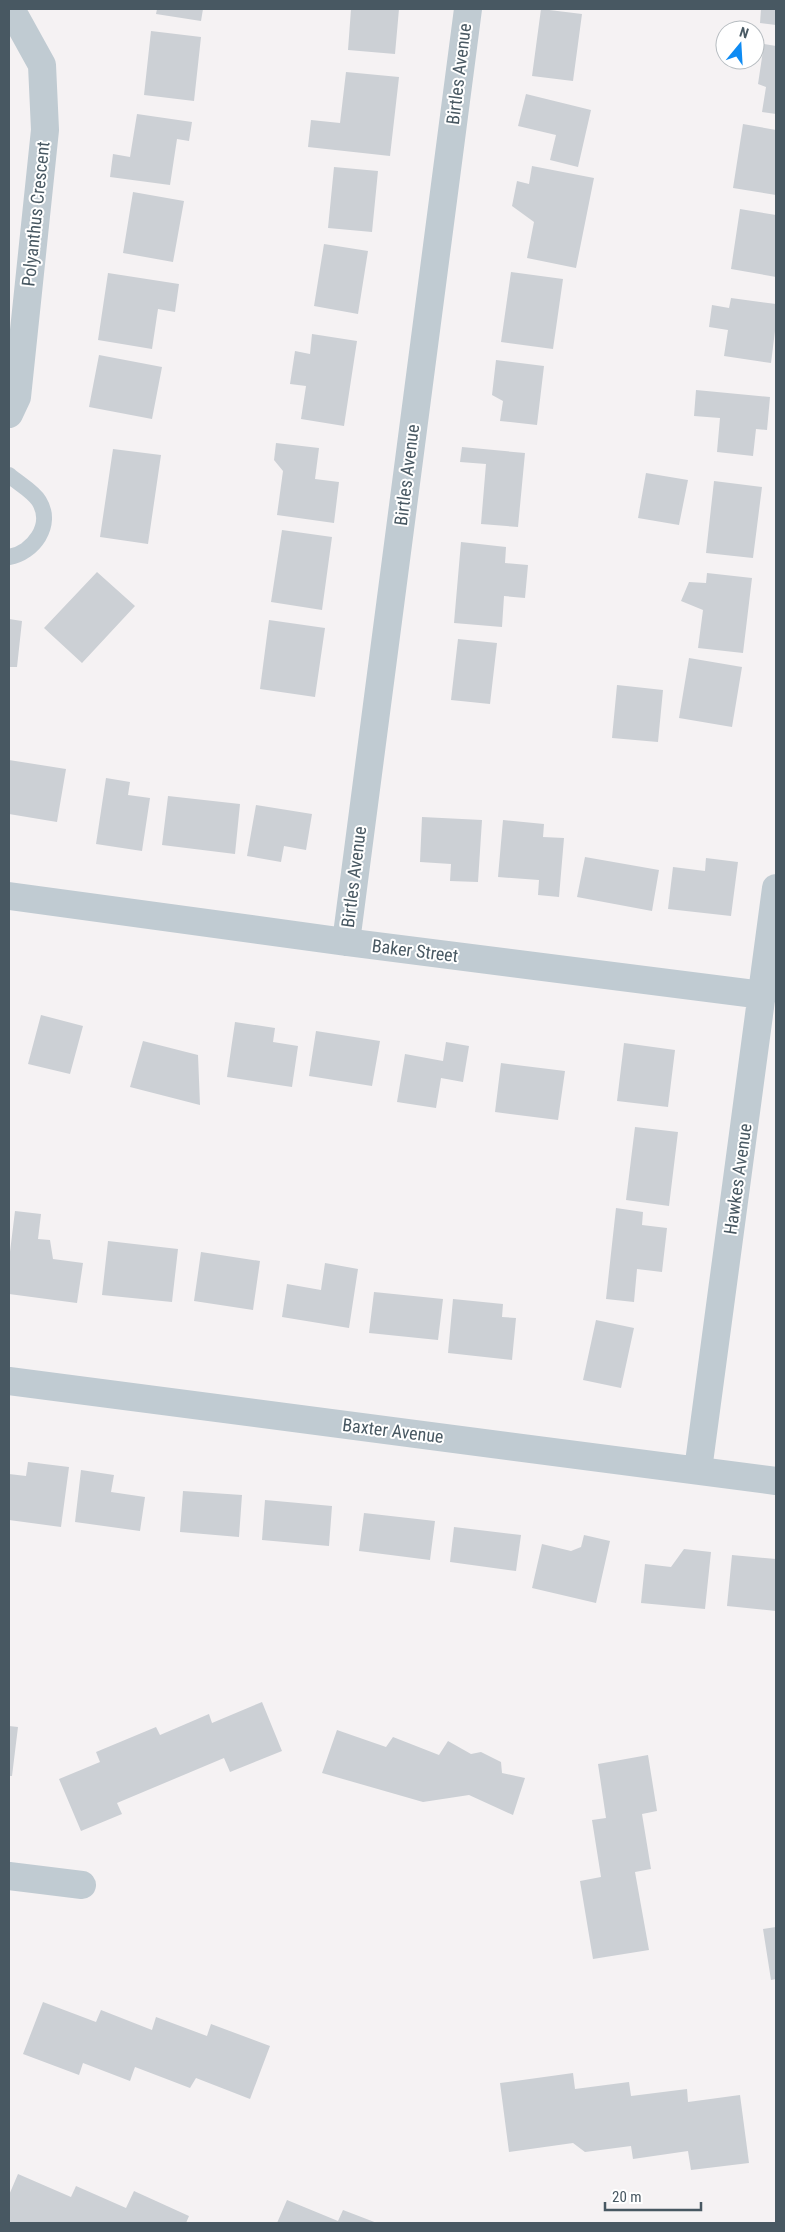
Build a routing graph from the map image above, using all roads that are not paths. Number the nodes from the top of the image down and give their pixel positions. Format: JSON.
{"nodes":[{"id":1,"x":468,"y":9,"type":"edge"},
{"id":2,"x":16,"y":13,"type":"edge"},
{"id":3,"x":9,"y":414,"type":"edge"},
{"id":4,"x":9,"y":475,"type":"edge"},
{"id":5,"x":9,"y":557,"type":"edge"},
{"id":6,"x":776,"y":888,"type":"edge"},
{"id":7,"x":9,"y":896,"type":"edge"},
{"id":8,"x":346,"y":942,"type":"junction"},
{"id":9,"x":763,"y":995,"type":"junction"},
{"id":10,"x":9,"y":1381,"type":"edge"},
{"id":11,"x":698,"y":1470,"type":"junction"},
{"id":12,"x":776,"y":1480,"type":"edge"},
{"id":13,"x":9,"y":1876,"type":"edge"},
{"id":14,"x":82,"y":1885,"type":"dead end"}],
"edges":[{"from":1,"to":8,"type":"street","name":"Birtles Avenue"},
{"from":2,"to":3,"type":"street","name":"Polyanthus Crescent"},
{"from":4,"to":5,"type":"lane"},
{"from":6,"to":9,"type":"street","name":"Hawkes Avenue"},
{"from":7,"to":8,"type":"street","name":"Baker Street"},
{"from":8,"to":9,"type":"street","name":"Baker Street"},
{"from":9,"to":11,"type":"street","name":"Hawkes Avenue"},
{"from":10,"to":11,"type":"street","name":"Baxter Avenue"},
{"from":11,"to":12,"type":"street","name":"Baxter Avenue"},
{"from":13,"to":14,"type":"street"}]}
